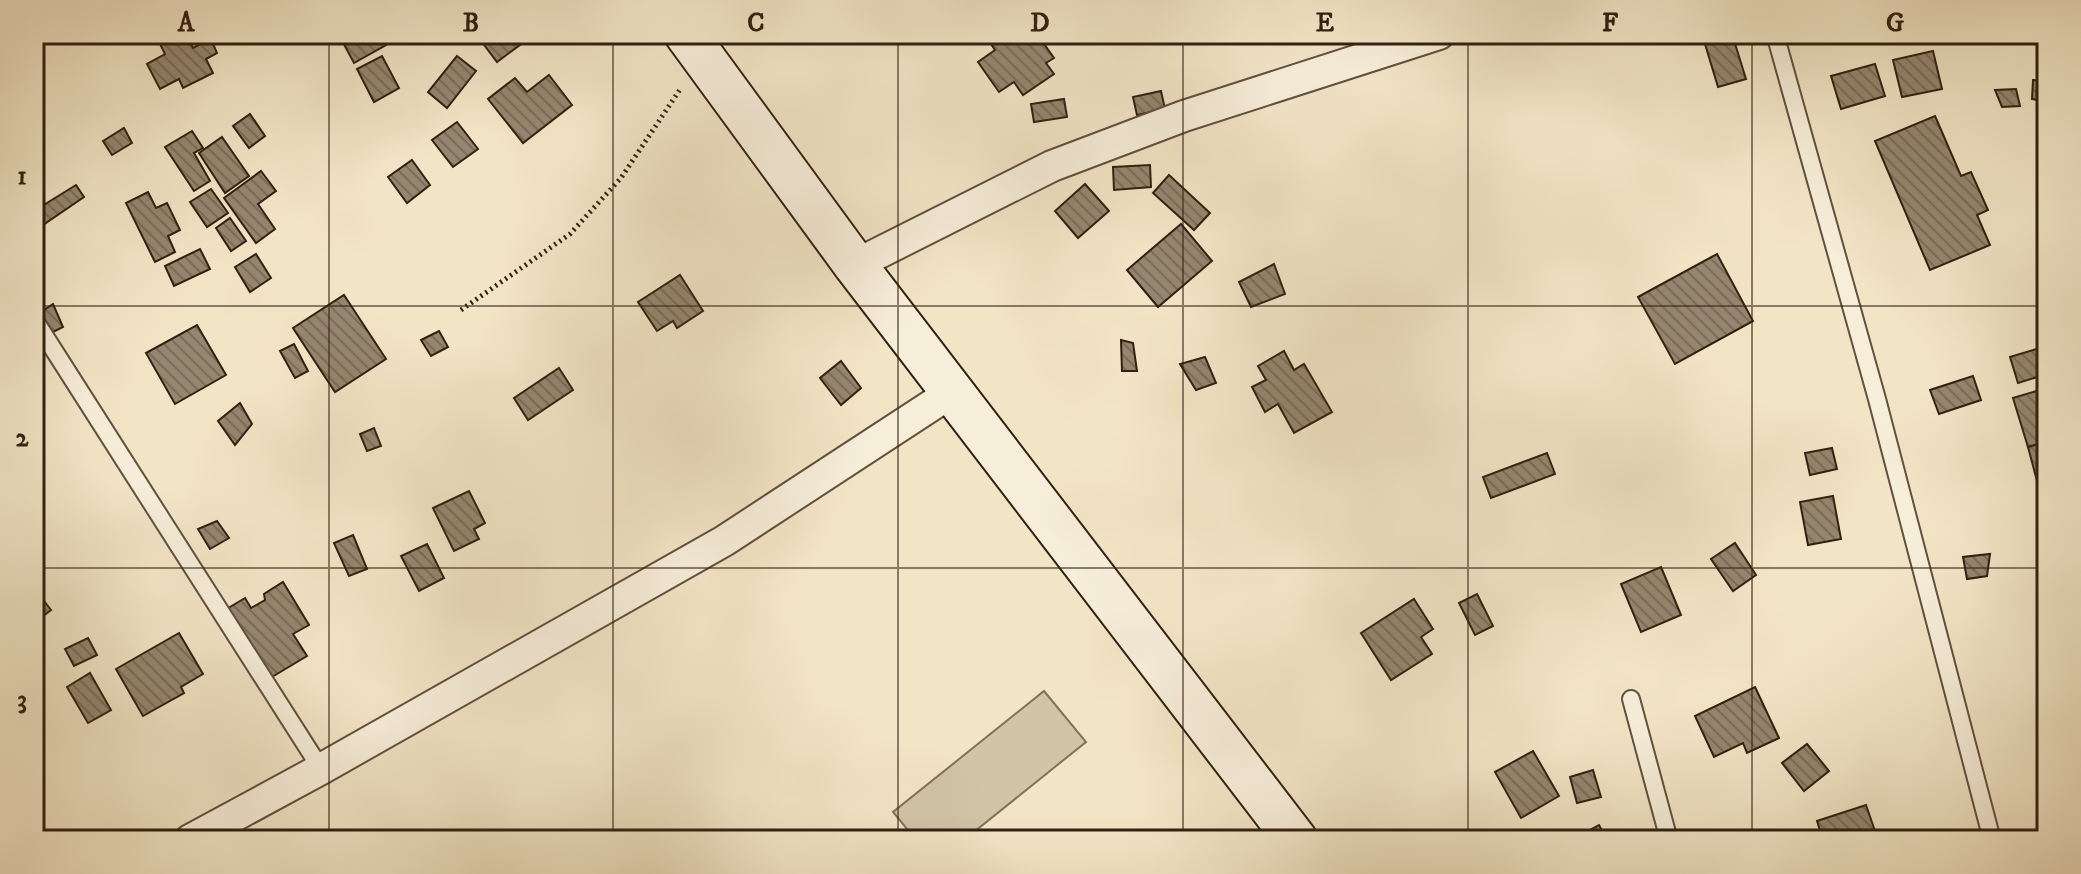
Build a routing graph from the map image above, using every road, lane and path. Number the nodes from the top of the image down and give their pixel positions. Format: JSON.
{"nodes":[{"id":1,"x":1439,"y":34,"type":"edge"},
{"id":2,"x":1775,"y":34,"type":"edge"},
{"id":3,"x":693,"y":45,"type":"edge"},
{"id":4,"x":855,"y":265,"type":"junction"},
{"id":5,"x":461,"y":310,"type":"dead end"},
{"id":6,"x":34,"y":319,"type":"edge"},
{"id":7,"x":952,"y":392,"type":"junction"},
{"id":8,"x":1631,"y":699,"type":"dead end"},
{"id":9,"x":321,"y":769,"type":"junction"},
{"id":10,"x":190,"y":840,"type":"edge"},
{"id":11,"x":1296,"y":840,"type":"edge"},
{"id":12,"x":1669,"y":840,"type":"edge"},
{"id":13,"x":1992,"y":840,"type":"edge"}],
"edges":[{"from":1,"to":4,"type":"street"},
{"from":2,"to":13,"type":"lane"},
{"from":3,"to":4,"type":"main road"},
{"from":3,"to":5,"type":"path"},
{"from":4,"to":7,"type":"main road"},
{"from":6,"to":9,"type":"lane"},
{"from":7,"to":9,"type":"street"},
{"from":7,"to":11,"type":"main road"},
{"from":8,"to":12,"type":"lane"},
{"from":9,"to":10,"type":"street"}]}
